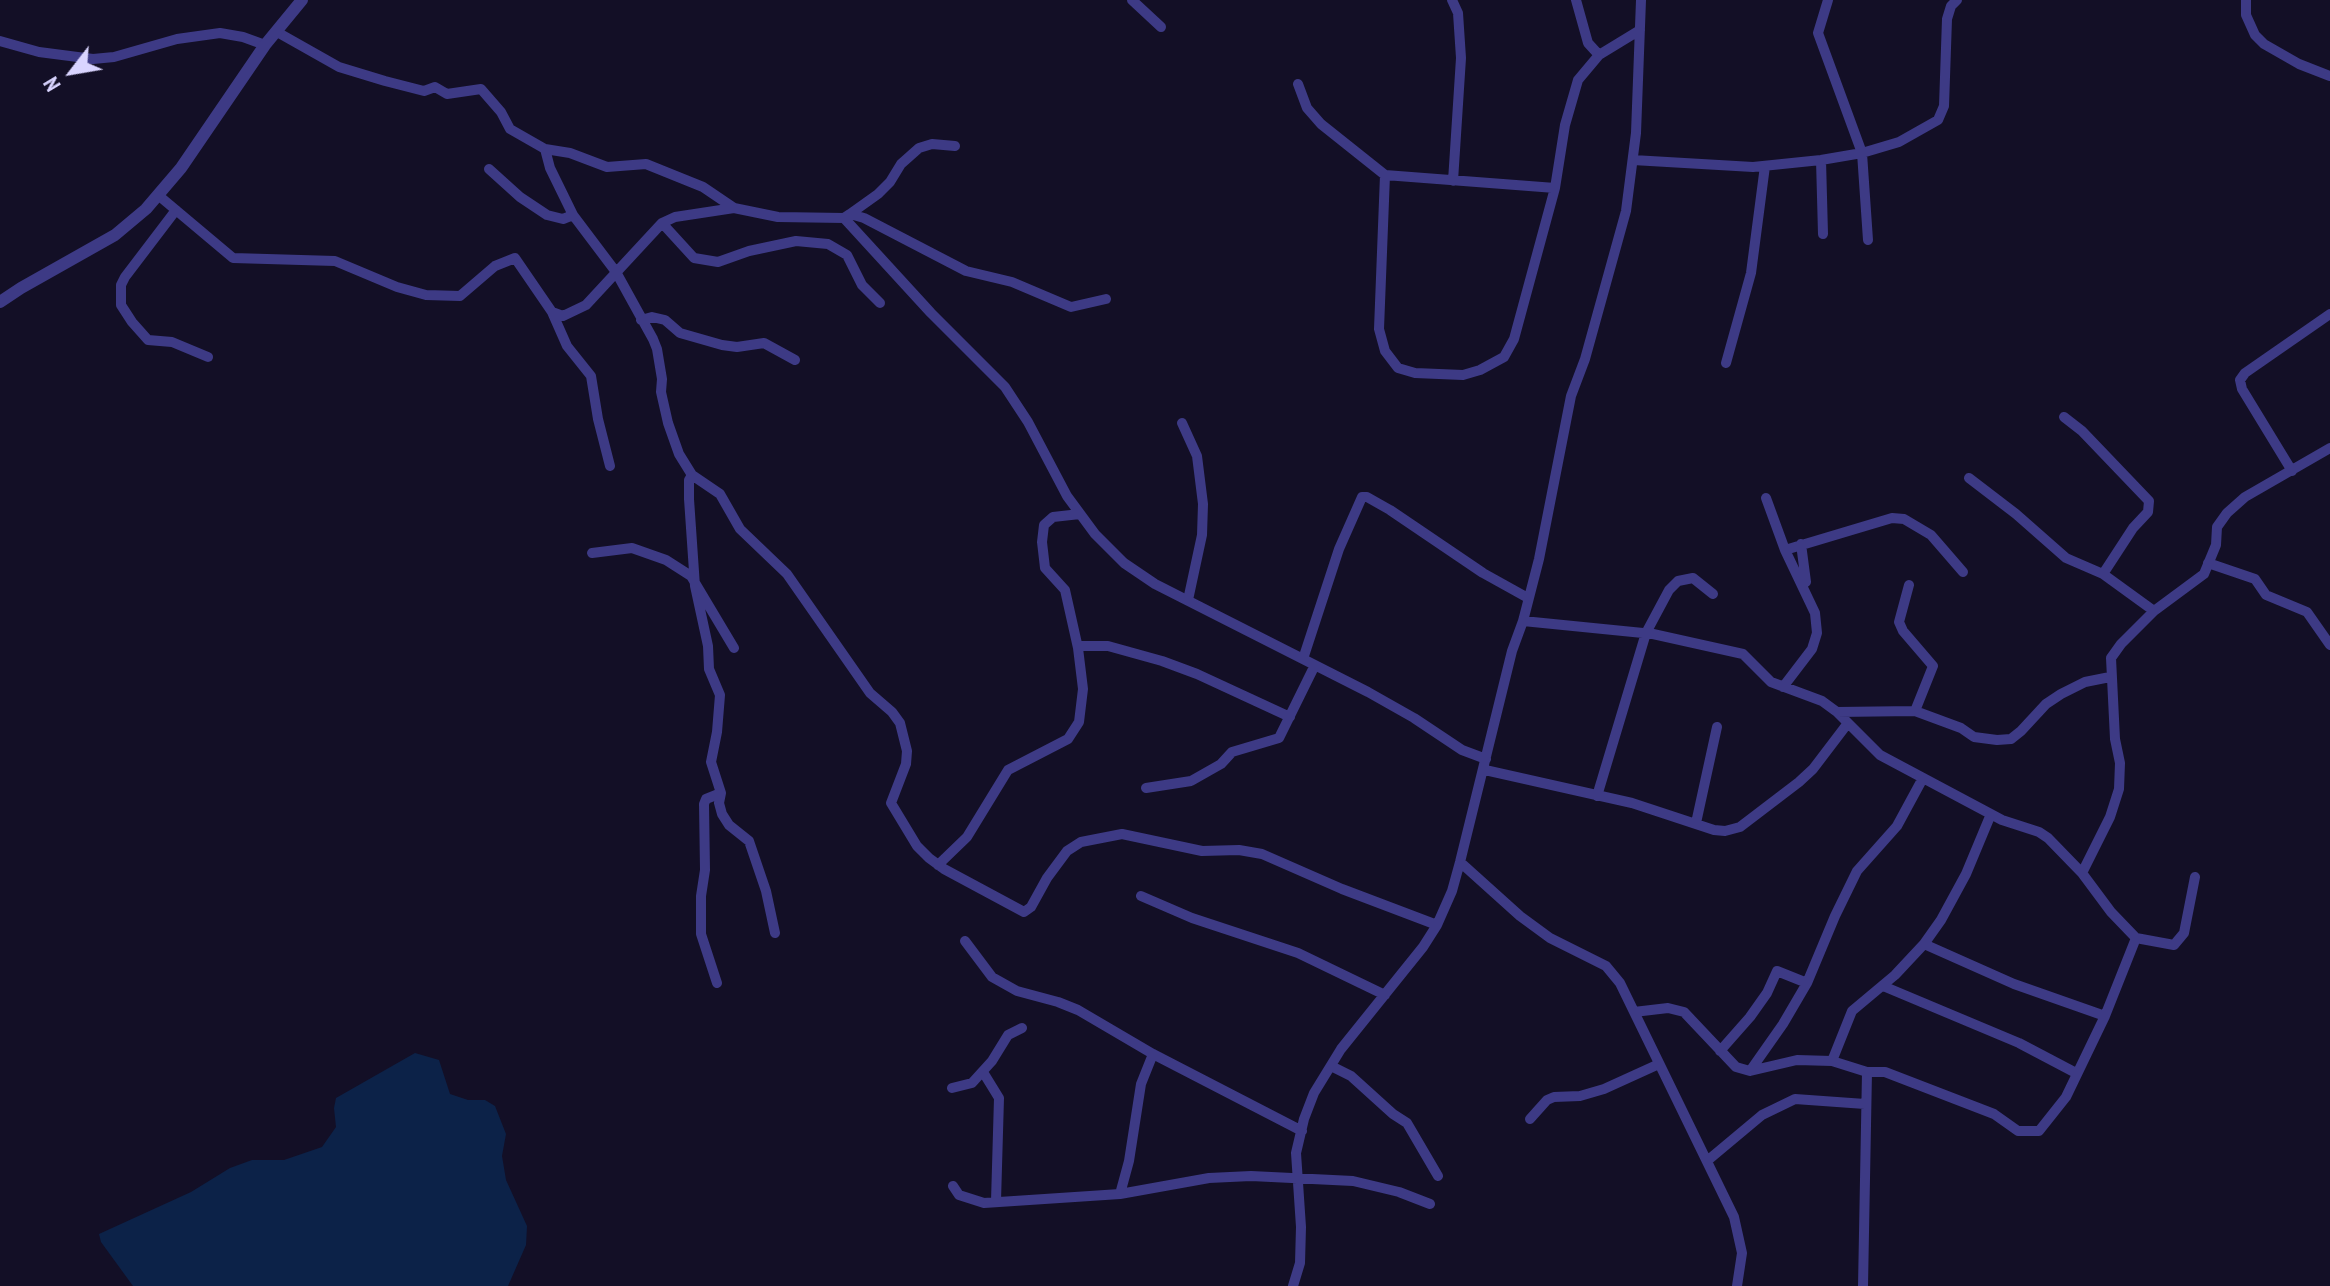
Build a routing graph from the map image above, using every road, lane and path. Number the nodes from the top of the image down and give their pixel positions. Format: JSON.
{"nodes":[{"id":1,"x":302,"y":0,"type":"edge"},
{"id":2,"x":1132,"y":0,"type":"edge"},
{"id":3,"x":1452,"y":0,"type":"edge"},
{"id":4,"x":1576,"y":0,"type":"edge"},
{"id":5,"x":1641,"y":0,"type":"edge"},
{"id":6,"x":1828,"y":0,"type":"edge"},
{"id":7,"x":1957,"y":0,"type":"edge"},
{"id":8,"x":2246,"y":0,"type":"edge"},
{"id":9,"x":1161,"y":27,"type":"dead end"},
{"id":10,"x":1640,"y":30,"type":"junction"},
{"id":11,"x":277,"y":32,"type":"junction"},
{"id":12,"x":0,"y":41,"type":"edge"},
{"id":13,"x":265,"y":45,"type":"junction"},
{"id":14,"x":1599,"y":55,"type":"junction"},
{"id":15,"x":2330,"y":76,"type":"edge"},
{"id":16,"x":1298,"y":84,"type":"dead end"},
{"id":17,"x":955,"y":146,"type":"dead end"},
{"id":18,"x":545,"y":149,"type":"junction"},
{"id":19,"x":1862,"y":153,"type":"junction"},
{"id":20,"x":1633,"y":160,"type":"junction"},
{"id":21,"x":1821,"y":160,"type":"junction"},
{"id":22,"x":1765,"y":166,"type":"junction"},
{"id":23,"x":489,"y":169,"type":"dead end"},
{"id":24,"x":1385,"y":175,"type":"junction"},
{"id":25,"x":1453,"y":181,"type":"junction"},
{"id":26,"x":1555,"y":188,"type":"junction"},
{"id":27,"x":158,"y":195,"type":"junction"},
{"id":28,"x":734,"y":208,"type":"junction"},
{"id":29,"x":176,"y":210,"type":"junction"},
{"id":30,"x":573,"y":215,"type":"junction"},
{"id":31,"x":847,"y":216,"type":"junction"},
{"id":32,"x":662,"y":223,"type":"junction"},
{"id":33,"x":1823,"y":234,"type":"dead end"},
{"id":34,"x":1868,"y":240,"type":"dead end"},
{"id":35,"x":616,"y":272,"type":"junction"},
{"id":36,"x":1106,"y":299,"type":"dead end"},
{"id":37,"x":0,"y":302,"type":"edge"},
{"id":38,"x":880,"y":303,"type":"dead end"},
{"id":39,"x":552,"y":312,"type":"junction"},
{"id":40,"x":2330,"y":314,"type":"edge"},
{"id":41,"x":641,"y":320,"type":"junction"},
{"id":42,"x":208,"y":357,"type":"dead end"},
{"id":43,"x":795,"y":360,"type":"dead end"},
{"id":44,"x":1726,"y":363,"type":"dead end"},
{"id":45,"x":2064,"y":417,"type":"dead end"},
{"id":46,"x":1182,"y":423,"type":"dead end"},
{"id":47,"x":2330,"y":448,"type":"edge"},
{"id":48,"x":610,"y":466,"type":"dead end"},
{"id":49,"x":2292,"y":471,"type":"junction"},
{"id":50,"x":692,"y":475,"type":"junction"},
{"id":51,"x":1969,"y":478,"type":"dead end"},
{"id":52,"x":1766,"y":498,"type":"dead end"},
{"id":53,"x":1080,"y":514,"type":"junction"},
{"id":54,"x":1801,"y":544,"type":"junction"},
{"id":55,"x":1785,"y":550,"type":"junction"},
{"id":56,"x":592,"y":553,"type":"dead end"},
{"id":57,"x":2208,"y":563,"type":"junction"},
{"id":58,"x":1963,"y":572,"type":"dead end"},
{"id":59,"x":2103,"y":574,"type":"junction"},
{"id":60,"x":1909,"y":585,"type":"dead end"},
{"id":61,"x":695,"y":586,"type":"junction"},
{"id":62,"x":1713,"y":594,"type":"dead end"},
{"id":63,"x":1528,"y":598,"type":"junction"},
{"id":64,"x":1188,"y":600,"type":"junction"},
{"id":65,"x":1809,"y":600,"type":"junction"},
{"id":66,"x":2154,"y":611,"type":"junction"},
{"id":67,"x":1523,"y":621,"type":"junction"},
{"id":68,"x":1646,"y":633,"type":"junction"},
{"id":69,"x":2330,"y":645,"type":"edge"},
{"id":70,"x":1078,"y":646,"type":"junction"},
{"id":71,"x":734,"y":648,"type":"dead end"},
{"id":72,"x":1303,"y":659,"type":"junction"},
{"id":73,"x":1315,"y":665,"type":"junction"},
{"id":74,"x":2110,"y":677,"type":"junction"},
{"id":75,"x":1783,"y":687,"type":"junction"},
{"id":76,"x":1915,"y":711,"type":"junction"},
{"id":77,"x":1837,"y":712,"type":"junction"},
{"id":78,"x":1290,"y":717,"type":"junction"},
{"id":79,"x":1848,"y":723,"type":"junction"},
{"id":80,"x":1717,"y":727,"type":"dead end"},
{"id":81,"x":1485,"y":765,"type":"junction"},
{"id":82,"x":1923,"y":778,"type":"junction"},
{"id":83,"x":1146,"y":788,"type":"dead end"},
{"id":84,"x":721,"y":793,"type":"junction"},
{"id":85,"x":1597,"y":796,"type":"junction"},
{"id":86,"x":1991,"y":814,"type":"junction"},
{"id":87,"x":1696,"y":823,"type":"junction"},
{"id":88,"x":1460,"y":862,"type":"junction"},
{"id":89,"x":938,"y":865,"type":"junction"},
{"id":90,"x":2082,"y":873,"type":"junction"},
{"id":91,"x":2195,"y":877,"type":"dead end"},
{"id":92,"x":1141,"y":896,"type":"dead end"},
{"id":93,"x":1437,"y":925,"type":"junction"},
{"id":94,"x":775,"y":933,"type":"dead end"},
{"id":95,"x":2136,"y":938,"type":"junction"},
{"id":96,"x":965,"y":941,"type":"dead end"},
{"id":97,"x":1924,"y":944,"type":"junction"},
{"id":98,"x":717,"y":983,"type":"dead end"},
{"id":99,"x":1807,"y":983,"type":"junction"},
{"id":100,"x":1883,"y":986,"type":"junction"},
{"id":101,"x":1385,"y":995,"type":"junction"},
{"id":102,"x":1634,"y":1012,"type":"junction"},
{"id":103,"x":2105,"y":1016,"type":"junction"},
{"id":104,"x":1022,"y":1028,"type":"dead end"},
{"id":105,"x":1720,"y":1051,"type":"junction"},
{"id":106,"x":1153,"y":1054,"type":"junction"},
{"id":107,"x":1832,"y":1061,"type":"junction"},
{"id":108,"x":1659,"y":1064,"type":"junction"},
{"id":109,"x":1331,"y":1066,"type":"junction"},
{"id":110,"x":1750,"y":1071,"type":"junction"},
{"id":111,"x":983,"y":1072,"type":"junction"},
{"id":112,"x":1867,"y":1072,"type":"junction"},
{"id":113,"x":2076,"y":1073,"type":"junction"},
{"id":114,"x":952,"y":1088,"type":"dead end"},
{"id":115,"x":1865,"y":1104,"type":"junction"},
{"id":116,"x":1530,"y":1119,"type":"dead end"},
{"id":117,"x":1302,"y":1131,"type":"junction"},
{"id":118,"x":1707,"y":1161,"type":"junction"},
{"id":119,"x":1438,"y":1176,"type":"dead end"},
{"id":120,"x":1297,"y":1180,"type":"junction"},
{"id":121,"x":953,"y":1186,"type":"dead end"},
{"id":122,"x":1120,"y":1194,"type":"junction"},
{"id":123,"x":996,"y":1201,"type":"junction"},
{"id":124,"x":1430,"y":1204,"type":"dead end"},
{"id":125,"x":1293,"y":1286,"type":"edge"},
{"id":126,"x":1737,"y":1286,"type":"edge"},
{"id":127,"x":1863,"y":1286,"type":"edge"}],
"edges":[{"from":1,"to":11,"type":"street"},
{"from":2,"to":9,"type":"street"},
{"from":3,"to":25,"type":"street"},
{"from":4,"to":14,"type":"street"},
{"from":5,"to":10,"type":"street"},
{"from":6,"to":19,"type":"street"},
{"from":7,"to":19,"type":"street"},
{"from":8,"to":15,"type":"street"},
{"from":10,"to":14,"type":"street"},
{"from":10,"to":20,"type":"street"},
{"from":11,"to":13,"type":"street"},
{"from":11,"to":18,"type":"street"},
{"from":12,"to":13,"type":"street"},
{"from":13,"to":27,"type":"street"},
{"from":14,"to":26,"type":"street"},
{"from":16,"to":24,"type":"street"},
{"from":17,"to":31,"type":"street"},
{"from":18,"to":28,"type":"street"},
{"from":18,"to":30,"type":"street"},
{"from":19,"to":21,"type":"street"},
{"from":19,"to":34,"type":"street"},
{"from":20,"to":22,"type":"street"},
{"from":20,"to":63,"type":"street"},
{"from":21,"to":22,"type":"street"},
{"from":21,"to":33,"type":"street"},
{"from":22,"to":44,"type":"street"},
{"from":23,"to":30,"type":"street"},
{"from":24,"to":25,"type":"street"},
{"from":24,"to":26,"type":"street"},
{"from":25,"to":26,"type":"street"},
{"from":27,"to":29,"type":"street"},
{"from":27,"to":37,"type":"street"},
{"from":28,"to":31,"type":"street"},
{"from":28,"to":32,"type":"street"},
{"from":29,"to":39,"type":"street"},
{"from":29,"to":42,"type":"street"},
{"from":30,"to":35,"type":"street"},
{"from":31,"to":36,"type":"street"},
{"from":31,"to":53,"type":"street"},
{"from":32,"to":35,"type":"street"},
{"from":32,"to":38,"type":"street"},
{"from":35,"to":39,"type":"street"},
{"from":35,"to":41,"type":"street"},
{"from":39,"to":48,"type":"street"},
{"from":40,"to":49,"type":"street"},
{"from":41,"to":43,"type":"street"},
{"from":41,"to":50,"type":"street"},
{"from":45,"to":59,"type":"street"},
{"from":46,"to":64,"type":"street"},
{"from":47,"to":49,"type":"street"},
{"from":49,"to":57,"type":"street"},
{"from":50,"to":61,"type":"street"},
{"from":50,"to":89,"type":"street"},
{"from":51,"to":59,"type":"street"},
{"from":52,"to":55,"type":"street"},
{"from":53,"to":64,"type":"street"},
{"from":53,"to":70,"type":"street"},
{"from":54,"to":55,"type":"street"},
{"from":54,"to":58,"type":"street"},
{"from":54,"to":65,"type":"street"},
{"from":55,"to":65,"type":"street"},
{"from":56,"to":61,"type":"street"},
{"from":57,"to":66,"type":"street"},
{"from":57,"to":69,"type":"street"},
{"from":59,"to":66,"type":"street"},
{"from":60,"to":76,"type":"street"},
{"from":61,"to":71,"type":"street"},
{"from":61,"to":84,"type":"street"},
{"from":62,"to":68,"type":"street"},
{"from":63,"to":67,"type":"street"},
{"from":63,"to":72,"type":"street"},
{"from":64,"to":72,"type":"street"},
{"from":65,"to":75,"type":"street"},
{"from":66,"to":74,"type":"street"},
{"from":67,"to":68,"type":"street"},
{"from":67,"to":81,"type":"street"},
{"from":68,"to":75,"type":"street"},
{"from":68,"to":85,"type":"street"},
{"from":70,"to":78,"type":"street"},
{"from":70,"to":89,"type":"street"},
{"from":72,"to":73,"type":"street"},
{"from":73,"to":78,"type":"street"},
{"from":73,"to":81,"type":"street"},
{"from":74,"to":76,"type":"street"},
{"from":74,"to":90,"type":"street"},
{"from":75,"to":77,"type":"street"},
{"from":76,"to":77,"type":"street"},
{"from":77,"to":79,"type":"street"},
{"from":78,"to":83,"type":"street"},
{"from":79,"to":82,"type":"street"},
{"from":79,"to":87,"type":"street"},
{"from":80,"to":87,"type":"street"},
{"from":81,"to":85,"type":"street"},
{"from":81,"to":88,"type":"street"},
{"from":82,"to":86,"type":"street"},
{"from":82,"to":99,"type":"street"},
{"from":84,"to":94,"type":"street"},
{"from":84,"to":98,"type":"street"},
{"from":85,"to":87,"type":"street"},
{"from":86,"to":90,"type":"street"},
{"from":86,"to":97,"type":"street"},
{"from":88,"to":93,"type":"street"},
{"from":88,"to":102,"type":"street"},
{"from":89,"to":93,"type":"street"},
{"from":90,"to":95,"type":"street"},
{"from":91,"to":95,"type":"street"},
{"from":92,"to":101,"type":"street"},
{"from":93,"to":101,"type":"street"},
{"from":95,"to":103,"type":"street"},
{"from":96,"to":106,"type":"street"},
{"from":97,"to":100,"type":"street"},
{"from":97,"to":103,"type":"street"},
{"from":99,"to":105,"type":"street"},
{"from":99,"to":110,"type":"street"},
{"from":100,"to":107,"type":"street"},
{"from":100,"to":113,"type":"street"},
{"from":101,"to":109,"type":"street"},
{"from":102,"to":105,"type":"street"},
{"from":102,"to":108,"type":"street"},
{"from":103,"to":113,"type":"street"},
{"from":104,"to":111,"type":"street"},
{"from":105,"to":110,"type":"street"},
{"from":106,"to":117,"type":"street"},
{"from":106,"to":122,"type":"street"},
{"from":107,"to":110,"type":"street"},
{"from":107,"to":112,"type":"street"},
{"from":108,"to":116,"type":"street"},
{"from":108,"to":118,"type":"street"},
{"from":109,"to":117,"type":"street"},
{"from":109,"to":119,"type":"street"},
{"from":111,"to":114,"type":"street"},
{"from":111,"to":123,"type":"street"},
{"from":112,"to":113,"type":"street"},
{"from":112,"to":115,"type":"street"},
{"from":115,"to":118,"type":"street"},
{"from":115,"to":127,"type":"street"},
{"from":117,"to":120,"type":"street"},
{"from":118,"to":126,"type":"street"},
{"from":120,"to":122,"type":"street"},
{"from":120,"to":124,"type":"street"},
{"from":120,"to":125,"type":"street"},
{"from":121,"to":123,"type":"street"},
{"from":122,"to":123,"type":"street"}]}
